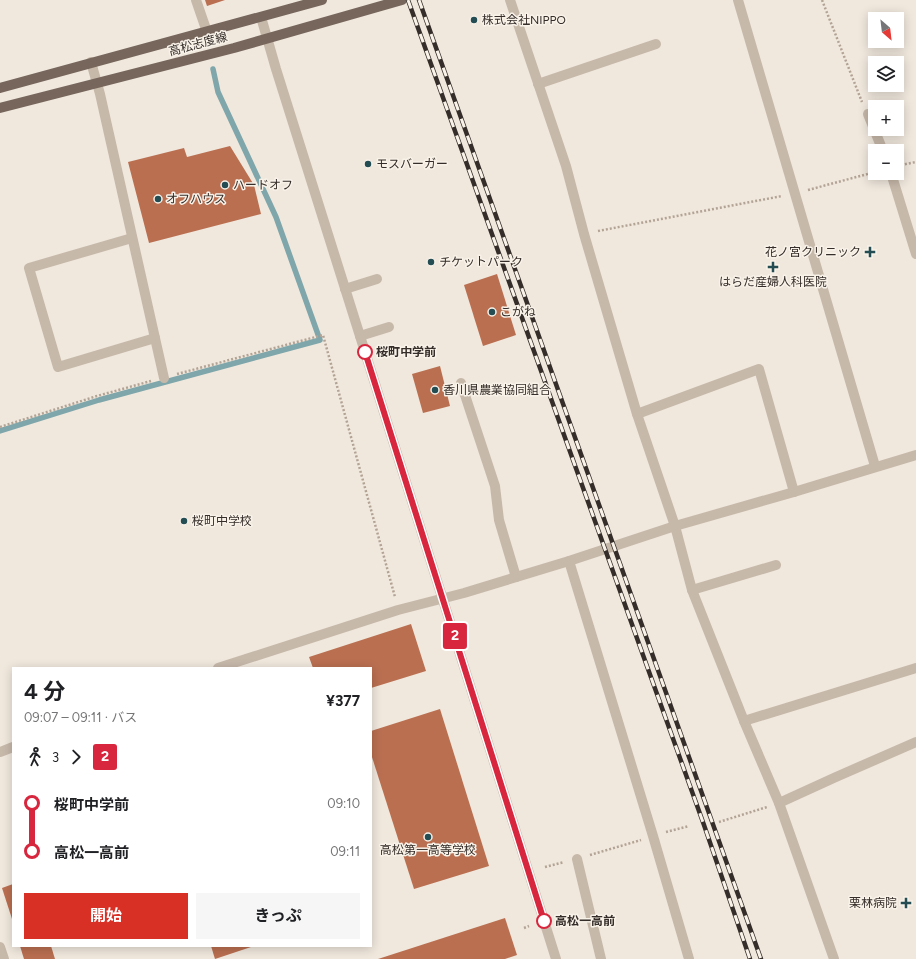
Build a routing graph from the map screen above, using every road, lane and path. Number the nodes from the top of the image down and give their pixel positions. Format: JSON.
{"nodes":[{"id":1,"x":196,"y":0,"type":"edge"},
{"id":2,"x":322,"y":0,"type":"edge"},
{"id":3,"x":402,"y":0,"type":"edge"},
{"id":4,"x":510,"y":0,"type":"edge"},
{"id":5,"x":738,"y":0,"type":"edge"},
{"id":6,"x":822,"y":0,"type":"edge"},
{"id":7,"x":261,"y":17,"type":"junction"},
{"id":8,"x":207,"y":32,"type":"junction"},
{"id":9,"x":267,"y":38,"type":"junction"},
{"id":10,"x":656,"y":44,"type":"dead end"},
{"id":11,"x":91,"y":62,"type":"junction"},
{"id":12,"x":97,"y":84,"type":"junction"},
{"id":13,"x":538,"y":84,"type":"junction"},
{"id":14,"x":0,"y":88,"type":"edge"},
{"id":15,"x":0,"y":108,"type":"edge"},
{"id":16,"x":868,"y":114,"type":"edge"},
{"id":17,"x":916,"y":162,"type":"edge"},
{"id":18,"x":904,"y":165,"type":"edge"},
{"id":19,"x":868,"y":174,"type":"edge"},
{"id":20,"x":894,"y":180,"type":"edge"},
{"id":21,"x":795,"y":193,"type":"junction"},
{"id":22,"x":912,"y":225,"type":"edge"},
{"id":23,"x":584,"y":234,"type":"junction"},
{"id":24,"x":132,"y":238,"type":"junction"},
{"id":25,"x":916,"y":254,"type":"edge"},
{"id":26,"x":377,"y":279,"type":"dead end"},
{"id":27,"x":346,"y":290,"type":"junction"},
{"id":28,"x":389,"y":327,"type":"dead end"},
{"id":29,"x":360,"y":336,"type":"junction"},
{"id":30,"x":155,"y":338,"type":"junction"},
{"id":31,"x":164,"y":378,"type":"junction"},
{"id":32,"x":461,"y":383,"type":"dead end"},
{"id":33,"x":637,"y":414,"type":"junction"},
{"id":34,"x":0,"y":427,"type":"edge"},
{"id":35,"x":916,"y":454,"type":"edge"},
{"id":36,"x":875,"y":466,"type":"junction"},
{"id":37,"x":794,"y":492,"type":"junction"},
{"id":38,"x":674,"y":526,"type":"junction"},
{"id":39,"x":569,"y":561,"type":"junction"},
{"id":40,"x":776,"y":565,"type":"dead end"},
{"id":41,"x":516,"y":577,"type":"junction"},
{"id":42,"x":692,"y":590,"type":"junction"},
{"id":43,"x":443,"y":599,"type":"junction"},
{"id":44,"x":398,"y":610,"type":"junction"},
{"id":45,"x":221,"y":667,"type":"edge"},
{"id":46,"x":916,"y":668,"type":"edge"},
{"id":47,"x":744,"y":721,"type":"junction"},
{"id":48,"x":916,"y":742,"type":"edge"},
{"id":49,"x":12,"y":747,"type":"edge"},
{"id":50,"x":0,"y":752,"type":"edge"},
{"id":51,"x":779,"y":803,"type":"junction"},
{"id":52,"x":719,"y":822,"type":"dead end"},
{"id":53,"x":689,"y":826,"type":"dead end"},
{"id":54,"x":653,"y":836,"type":"junction"},
{"id":55,"x":577,"y":859,"type":"junction"},
{"id":56,"x":545,"y":867,"type":"dead end"},
{"id":57,"x":530,"y":926,"type":"dead end"},
{"id":58,"x":524,"y":928,"type":"dead end"},
{"id":59,"x":0,"y":947,"type":"edge"},
{"id":60,"x":4,"y":959,"type":"edge"},
{"id":61,"x":556,"y":959,"type":"edge"},
{"id":62,"x":601,"y":959,"type":"edge"},
{"id":63,"x":689,"y":959,"type":"edge"},
{"id":64,"x":834,"y":959,"type":"edge"}],
"edges":[{"from":1,"to":8,"type":"street"},
{"from":2,"to":7,"type":"main road","name":"高松志度線"},
{"from":3,"to":9,"type":"main road","name":"高松志度線"},
{"from":4,"to":13,"type":"street"},
{"from":5,"to":21,"type":"street"},
{"from":6,"to":16,"type":"path"},
{"from":7,"to":8,"type":"main road","name":"高松志度線"},
{"from":7,"to":9,"type":"street"},
{"from":8,"to":11,"type":"main road","name":"高松志度線"},
{"from":9,"to":12,"type":"main road","name":"高松志度線"},
{"from":9,"to":27,"type":"street"},
{"from":10,"to":13,"type":"street"},
{"from":11,"to":12,"type":"street"},
{"from":11,"to":14,"type":"main road","name":"高松志度線"},
{"from":12,"to":15,"type":"main road","name":"高松志度線"},
{"from":12,"to":24,"type":"street"},
{"from":13,"to":23,"type":"street"},
{"from":17,"to":18,"type":"path"},
{"from":19,"to":21,"type":"path"},
{"from":20,"to":22,"type":"street"},
{"from":21,"to":23,"type":"path"},
{"from":21,"to":36,"type":"street"},
{"from":22,"to":25,"type":"street"},
{"from":23,"to":33,"type":"street"},
{"from":24,"to":30,"type":"street"},
{"from":24,"to":30,"type":"street"},
{"from":26,"to":27,"type":"street"},
{"from":27,"to":29,"type":"street"},
{"from":28,"to":29,"type":"street"},
{"from":29,"to":43,"type":"street"},
{"from":30,"to":31,"type":"street"},
{"from":31,"to":34,"type":"path"},
{"from":31,"to":44,"type":"path"},
{"from":32,"to":41,"type":"street"},
{"from":33,"to":37,"type":"street"},
{"from":33,"to":38,"type":"street"},
{"from":35,"to":36,"type":"street"},
{"from":36,"to":37,"type":"street"},
{"from":37,"to":38,"type":"street"},
{"from":38,"to":39,"type":"street"},
{"from":38,"to":42,"type":"street"},
{"from":39,"to":41,"type":"street"},
{"from":39,"to":54,"type":"street"},
{"from":40,"to":42,"type":"street"},
{"from":41,"to":43,"type":"street"},
{"from":42,"to":47,"type":"street"},
{"from":43,"to":44,"type":"street"},
{"from":43,"to":61,"type":"street"},
{"from":44,"to":45,"type":"street"},
{"from":46,"to":47,"type":"street"},
{"from":47,"to":51,"type":"street"},
{"from":48,"to":51,"type":"street"},
{"from":49,"to":50,"type":"street"},
{"from":51,"to":52,"type":"path"},
{"from":51,"to":64,"type":"street"},
{"from":53,"to":54,"type":"path"},
{"from":54,"to":55,"type":"path"},
{"from":54,"to":63,"type":"street"},
{"from":55,"to":56,"type":"path"},
{"from":55,"to":62,"type":"street"},
{"from":57,"to":58,"type":"path"},
{"from":59,"to":60,"type":"street"}]}
